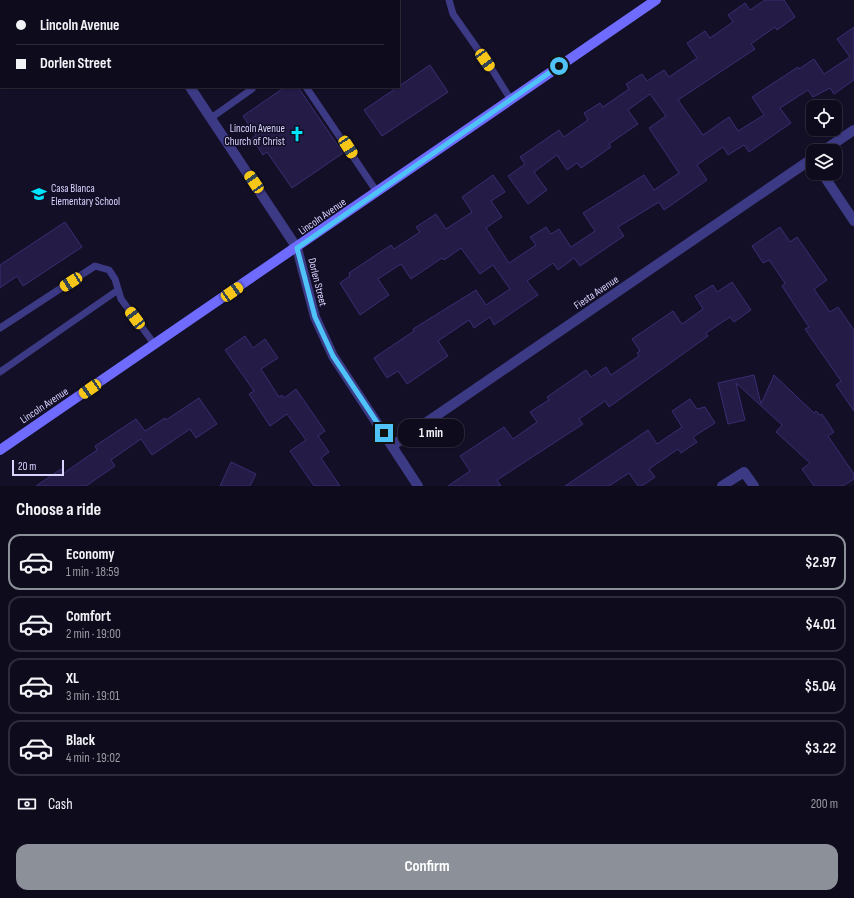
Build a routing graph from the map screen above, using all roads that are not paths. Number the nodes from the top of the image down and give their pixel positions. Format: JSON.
{"nodes":[{"id":1,"x":449,"y":0,"type":"edge"},
{"id":2,"x":656,"y":0,"type":"edge"},
{"id":3,"x":191,"y":88,"type":"edge"},
{"id":4,"x":252,"y":88,"type":"edge"},
{"id":5,"x":307,"y":88,"type":"edge"},
{"id":6,"x":510,"y":100,"type":"junction"},
{"id":7,"x":211,"y":118,"type":"junction"},
{"id":8,"x":854,"y":130,"type":"edge"},
{"id":9,"x":833,"y":144,"type":"edge"},
{"id":10,"x":806,"y":164,"type":"edge"},
{"id":11,"x":827,"y":180,"type":"edge"},
{"id":12,"x":377,"y":192,"type":"junction"},
{"id":13,"x":854,"y":221,"type":"edge"},
{"id":14,"x":297,"y":248,"type":"junction"},
{"id":15,"x":118,"y":290,"type":"junction"},
{"id":16,"x":0,"y":328,"type":"edge"},
{"id":17,"x":155,"y":345,"type":"junction"},
{"id":18,"x":0,"y":372,"type":"edge"},
{"id":19,"x":392,"y":446,"type":"junction"},
{"id":20,"x":0,"y":450,"type":"edge"},
{"id":21,"x":418,"y":486,"type":"edge"},
{"id":22,"x":722,"y":486,"type":"edge"},
{"id":23,"x":754,"y":486,"type":"edge"}],
"edges":[{"from":1,"to":6,"type":"lane"},
{"from":2,"to":6,"type":"street","name":"Lincoln Avenue"},
{"from":3,"to":7,"type":"street","name":"Dorlen Street"},
{"from":4,"to":7,"type":"lane"},
{"from":5,"to":12,"type":"lane"},
{"from":6,"to":12,"type":"street","name":"Lincoln Avenue"},
{"from":7,"to":14,"type":"street","name":"Dorlen Street"},
{"from":8,"to":9,"type":"street"},
{"from":10,"to":19,"type":"street","name":"Fiesta Avenue"},
{"from":11,"to":13,"type":"street"},
{"from":12,"to":14,"type":"street","name":"Lincoln Avenue"},
{"from":14,"to":17,"type":"street","name":"Lincoln Avenue"},
{"from":14,"to":19,"type":"street","name":"Dorlen Street"},
{"from":15,"to":16,"type":"lane"},
{"from":15,"to":17,"type":"lane"},
{"from":15,"to":18,"type":"lane"},
{"from":17,"to":20,"type":"street","name":"Lincoln Avenue"},
{"from":19,"to":21,"type":"street","name":"Dorlen Street"},
{"from":22,"to":23,"type":"street"}]}
